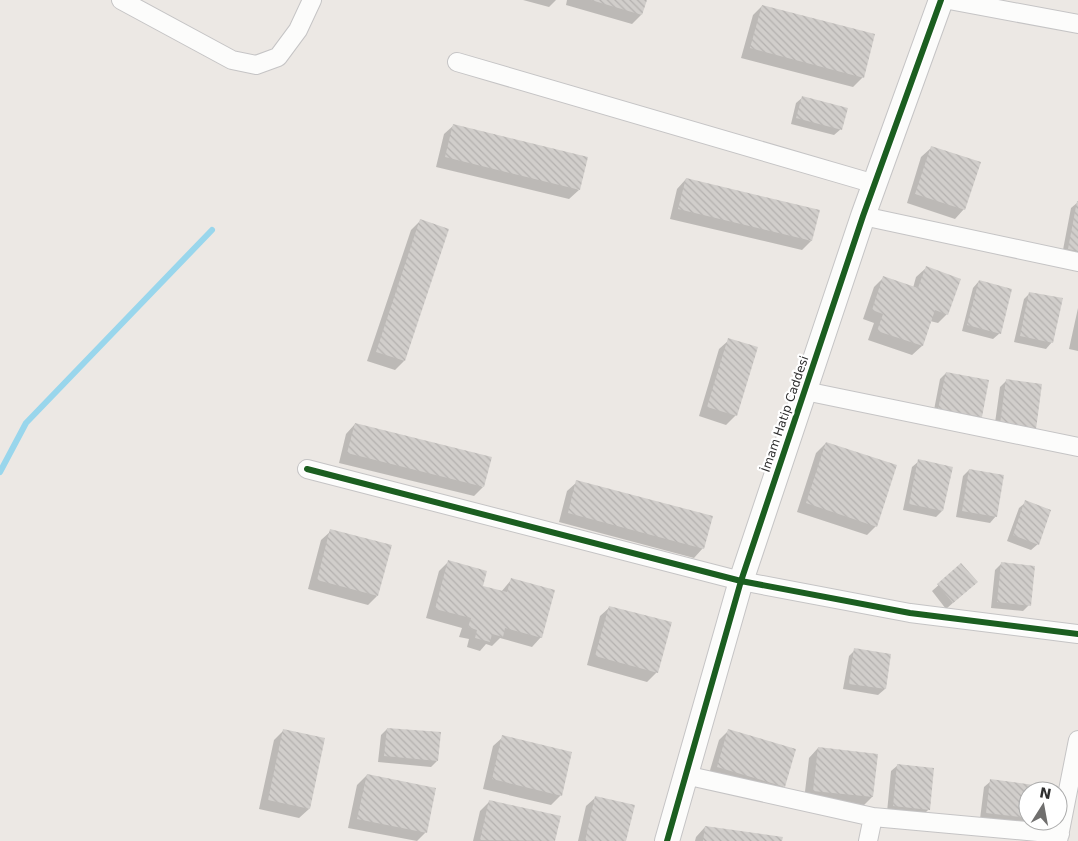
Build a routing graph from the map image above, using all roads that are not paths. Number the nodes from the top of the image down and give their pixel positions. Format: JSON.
{"nodes":[{"id":1,"x":120,"y":0,"type":"edge"},
{"id":2,"x":312,"y":0,"type":"edge"},
{"id":3,"x":941,"y":0,"type":"edge"},
{"id":4,"x":949,"y":0,"type":"edge"},
{"id":5,"x":1078,"y":24,"type":"edge"},
{"id":6,"x":457,"y":62,"type":"dead end"},
{"id":7,"x":875,"y":184,"type":"junction"},
{"id":8,"x":863,"y":216,"type":"junction"},
{"id":9,"x":1078,"y":262,"type":"edge"},
{"id":10,"x":805,"y":391,"type":"junction"},
{"id":11,"x":1078,"y":447,"type":"edge"},
{"id":12,"x":307,"y":469,"type":"dead end"},
{"id":13,"x":741,"y":581,"type":"junction"},
{"id":14,"x":1078,"y":634,"type":"edge"},
{"id":15,"x":1078,"y":740,"type":"edge"},
{"id":16,"x":685,"y":775,"type":"junction"},
{"id":17,"x":873,"y":817,"type":"junction"},
{"id":18,"x":1059,"y":838,"type":"edge"},
{"id":19,"x":667,"y":841,"type":"edge"},
{"id":20,"x":868,"y":841,"type":"edge"}],
"edges":[{"from":1,"to":2,"type":"street"},
{"from":3,"to":7,"type":"street","name":"İmam Hatip Caddesi"},
{"from":4,"to":5,"type":"street"},
{"from":6,"to":7,"type":"street"},
{"from":7,"to":8,"type":"street","name":"İmam Hatip Caddesi"},
{"from":8,"to":9,"type":"street"},
{"from":8,"to":10,"type":"street","name":"İmam Hatip Caddesi"},
{"from":10,"to":11,"type":"street"},
{"from":10,"to":13,"type":"street","name":"İmam Hatip Caddesi"},
{"from":12,"to":13,"type":"street"},
{"from":13,"to":14,"type":"street"},
{"from":13,"to":16,"type":"street","name":"İmam Hatip Caddesi"},
{"from":15,"to":18,"type":"street"},
{"from":16,"to":17,"type":"street"},
{"from":16,"to":19,"type":"street","name":"İmam Hatip Caddesi"},
{"from":17,"to":18,"type":"street"},
{"from":17,"to":20,"type":"street"}]}
